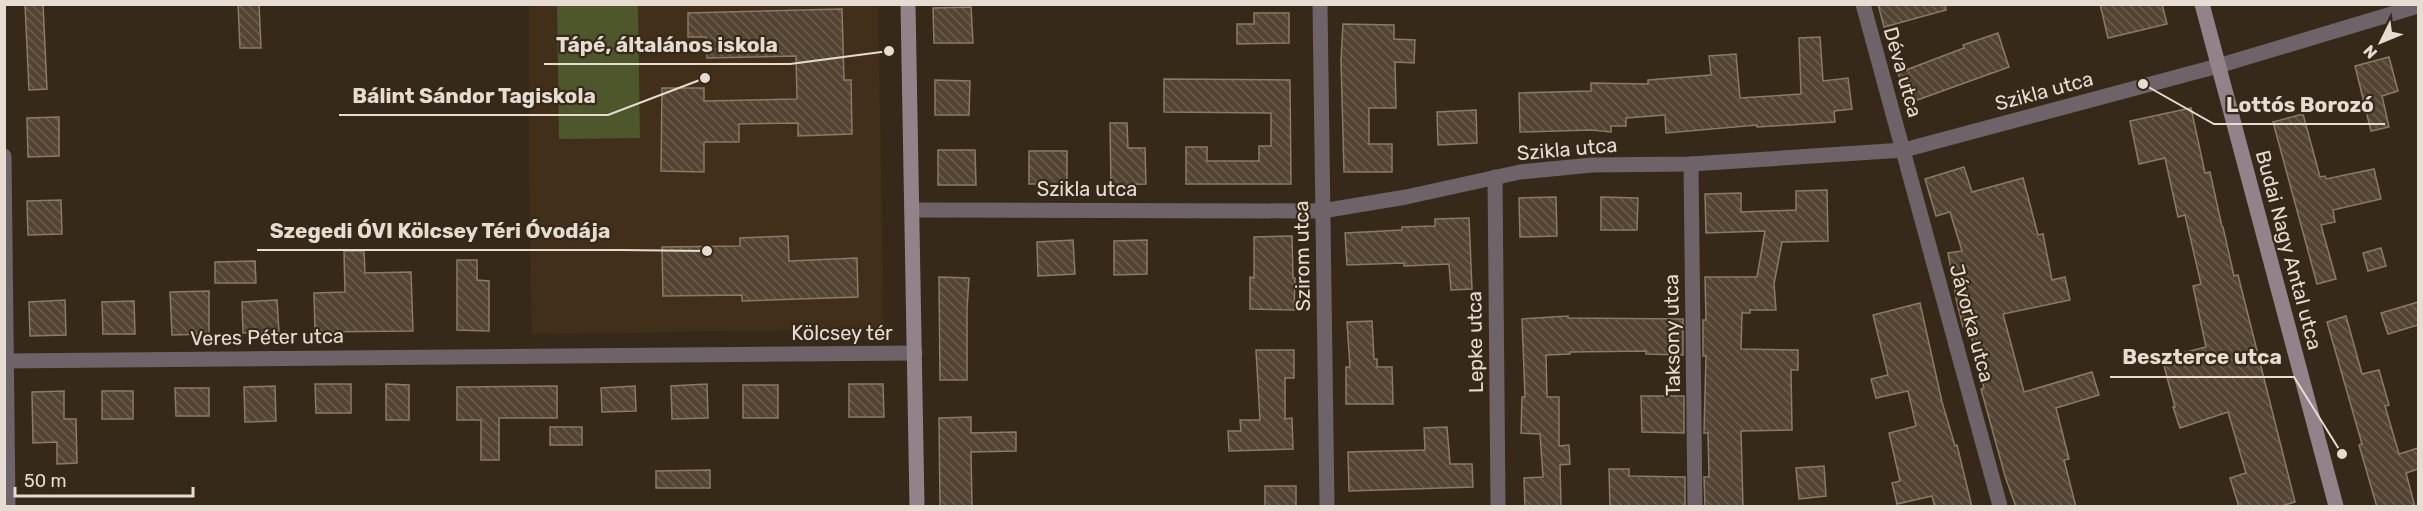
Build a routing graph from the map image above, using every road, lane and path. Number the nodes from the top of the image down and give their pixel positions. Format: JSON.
{"nodes":[{"id":1,"x":908,"y":4,"type":"edge"},
{"id":2,"x":1320,"y":4,"type":"edge"},
{"id":3,"x":1863,"y":4,"type":"edge"},
{"id":4,"x":2202,"y":4,"type":"edge"},
{"id":5,"x":2418,"y":6,"type":"edge"},
{"id":6,"x":2218,"y":66,"type":"junction"},
{"id":7,"x":1904,"y":150,"type":"junction"},
{"id":8,"x":4,"y":156,"type":"edge"},
{"id":9,"x":1691,"y":164,"type":"junction"},
{"id":10,"x":1495,"y":177,"type":"junction"},
{"id":11,"x":912,"y":210,"type":"junction"},
{"id":12,"x":1322,"y":212,"type":"junction"},
{"id":13,"x":915,"y":353,"type":"junction"},
{"id":14,"x":529,"y":355,"type":"joint"},
{"id":15,"x":6,"y":361,"type":"edge"},
{"id":16,"x":8,"y":507,"type":"edge"},
{"id":17,"x":917,"y":507,"type":"edge"},
{"id":18,"x":1327,"y":507,"type":"edge"},
{"id":19,"x":1498,"y":507,"type":"edge"},
{"id":20,"x":1695,"y":507,"type":"edge"},
{"id":21,"x":2000,"y":507,"type":"edge"},
{"id":22,"x":2336,"y":507,"type":"edge"}],
"edges":[{"from":1,"to":11,"type":"main road","name":"Kölcsey tér"},
{"from":2,"to":12,"type":"street","name":"Szirom utca"},
{"from":3,"to":7,"type":"street","name":"Déva utca"},
{"from":4,"to":6,"type":"main road","name":"Budai Nagy Antal utca"},
{"from":5,"to":6,"type":"street","name":"Szikla utca"},
{"from":6,"to":7,"type":"street","name":"Szikla utca"},
{"from":6,"to":22,"type":"main road","name":"Budai Nagy Antal utca"},
{"from":7,"to":9,"type":"street","name":"Szikla utca"},
{"from":7,"to":21,"type":"street","name":"Jávorka utca"},
{"from":8,"to":15,"type":"street"},
{"from":9,"to":10,"type":"street","name":"Szikla utca"},
{"from":9,"to":20,"type":"street","name":"Taksony utca"},
{"from":10,"to":12,"type":"street","name":"Szikla utca"},
{"from":10,"to":19,"type":"street","name":"Lepke utca"},
{"from":11,"to":12,"type":"street","name":"Szikla utca"},
{"from":11,"to":13,"type":"main road","name":"Kölcsey tér"},
{"from":12,"to":18,"type":"street","name":"Szirom utca"},
{"from":13,"to":14,"type":"street","name":"Kölcsey tér"},
{"from":13,"to":17,"type":"main road"},
{"from":14,"to":15,"type":"street","name":"Veres Péter utca"},
{"from":15,"to":16,"type":"street"}]}
